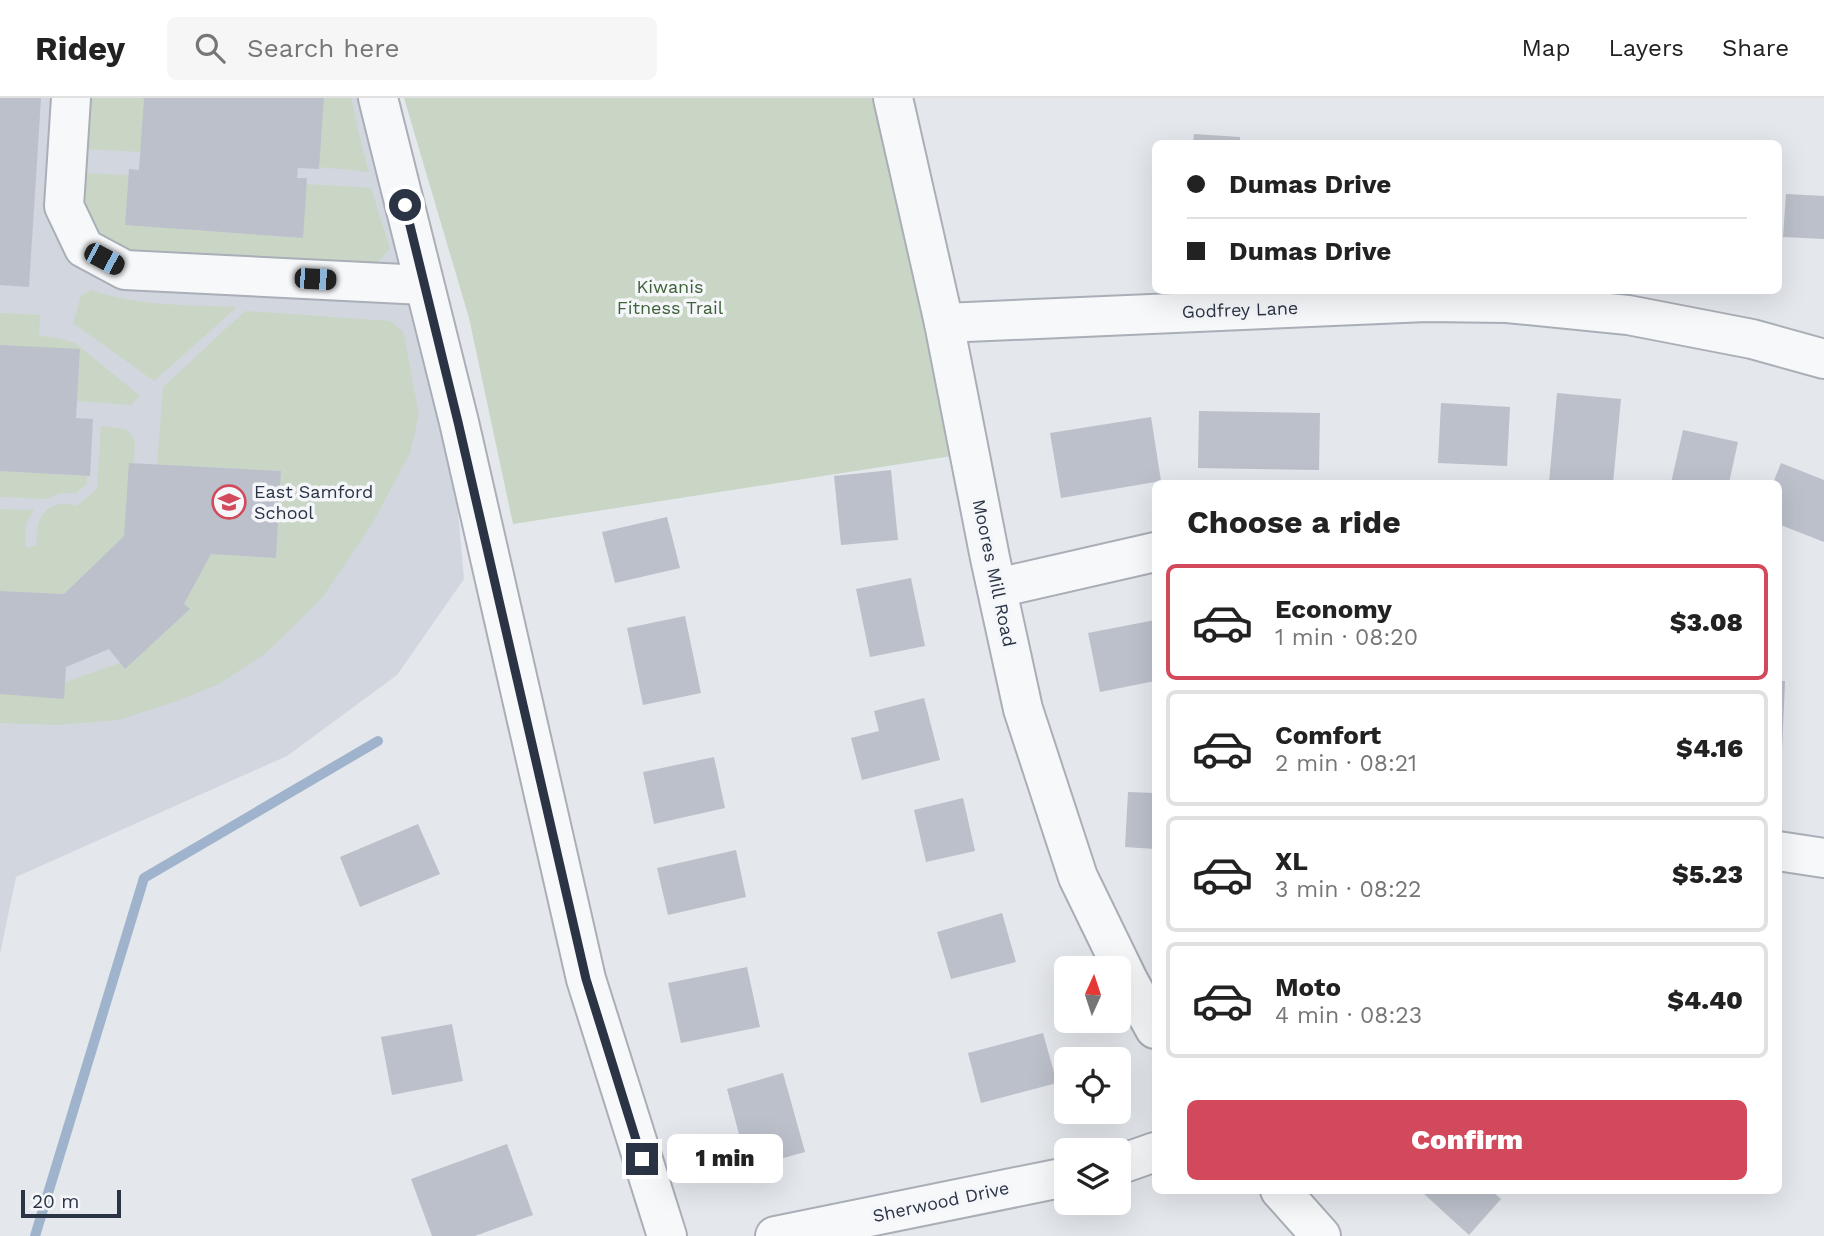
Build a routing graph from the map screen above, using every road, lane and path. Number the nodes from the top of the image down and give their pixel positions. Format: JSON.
{"nodes":[{"id":1,"x":71,"y":98,"type":"edge"},
{"id":2,"x":378,"y":98,"type":"edge"},
{"id":3,"x":893,"y":98,"type":"edge"},
{"id":4,"x":424,"y":285,"type":"junction"},
{"id":5,"x":944,"y":323,"type":"junction"},
{"id":6,"x":1824,"y":359,"type":"edge"},
{"id":7,"x":1152,"y":553,"type":"edge"},
{"id":8,"x":997,"y":588,"type":"junction"},
{"id":9,"x":1782,"y":852,"type":"edge"},
{"id":10,"x":1824,"y":858,"type":"edge"},
{"id":11,"x":1152,"y":1024,"type":"edge"},
{"id":12,"x":1152,"y":1153,"type":"edge"},
{"id":13,"x":1131,"y":1160,"type":"edge"},
{"id":14,"x":1054,"y":1179,"type":"edge"},
{"id":15,"x":1284,"y":1194,"type":"edge"},
{"id":16,"x":667,"y":1236,"type":"edge"},
{"id":17,"x":775,"y":1236,"type":"edge"},
{"id":18,"x":1321,"y":1236,"type":"edge"}],
"edges":[{"from":1,"to":4,"type":"street"},
{"from":2,"to":4,"type":"street"},
{"from":3,"to":5,"type":"street","name":"Moores Mill Road"},
{"from":4,"to":16,"type":"street"},
{"from":5,"to":6,"type":"street","name":"Godfrey Lane"},
{"from":5,"to":8,"type":"street","name":"Moores Mill Road"},
{"from":7,"to":8,"type":"street"},
{"from":8,"to":11,"type":"street","name":"Moores Mill Road"},
{"from":9,"to":10,"type":"street"},
{"from":12,"to":13,"type":"street"},
{"from":14,"to":17,"type":"street","name":"Sherwood Drive"},
{"from":15,"to":18,"type":"street"}]}
